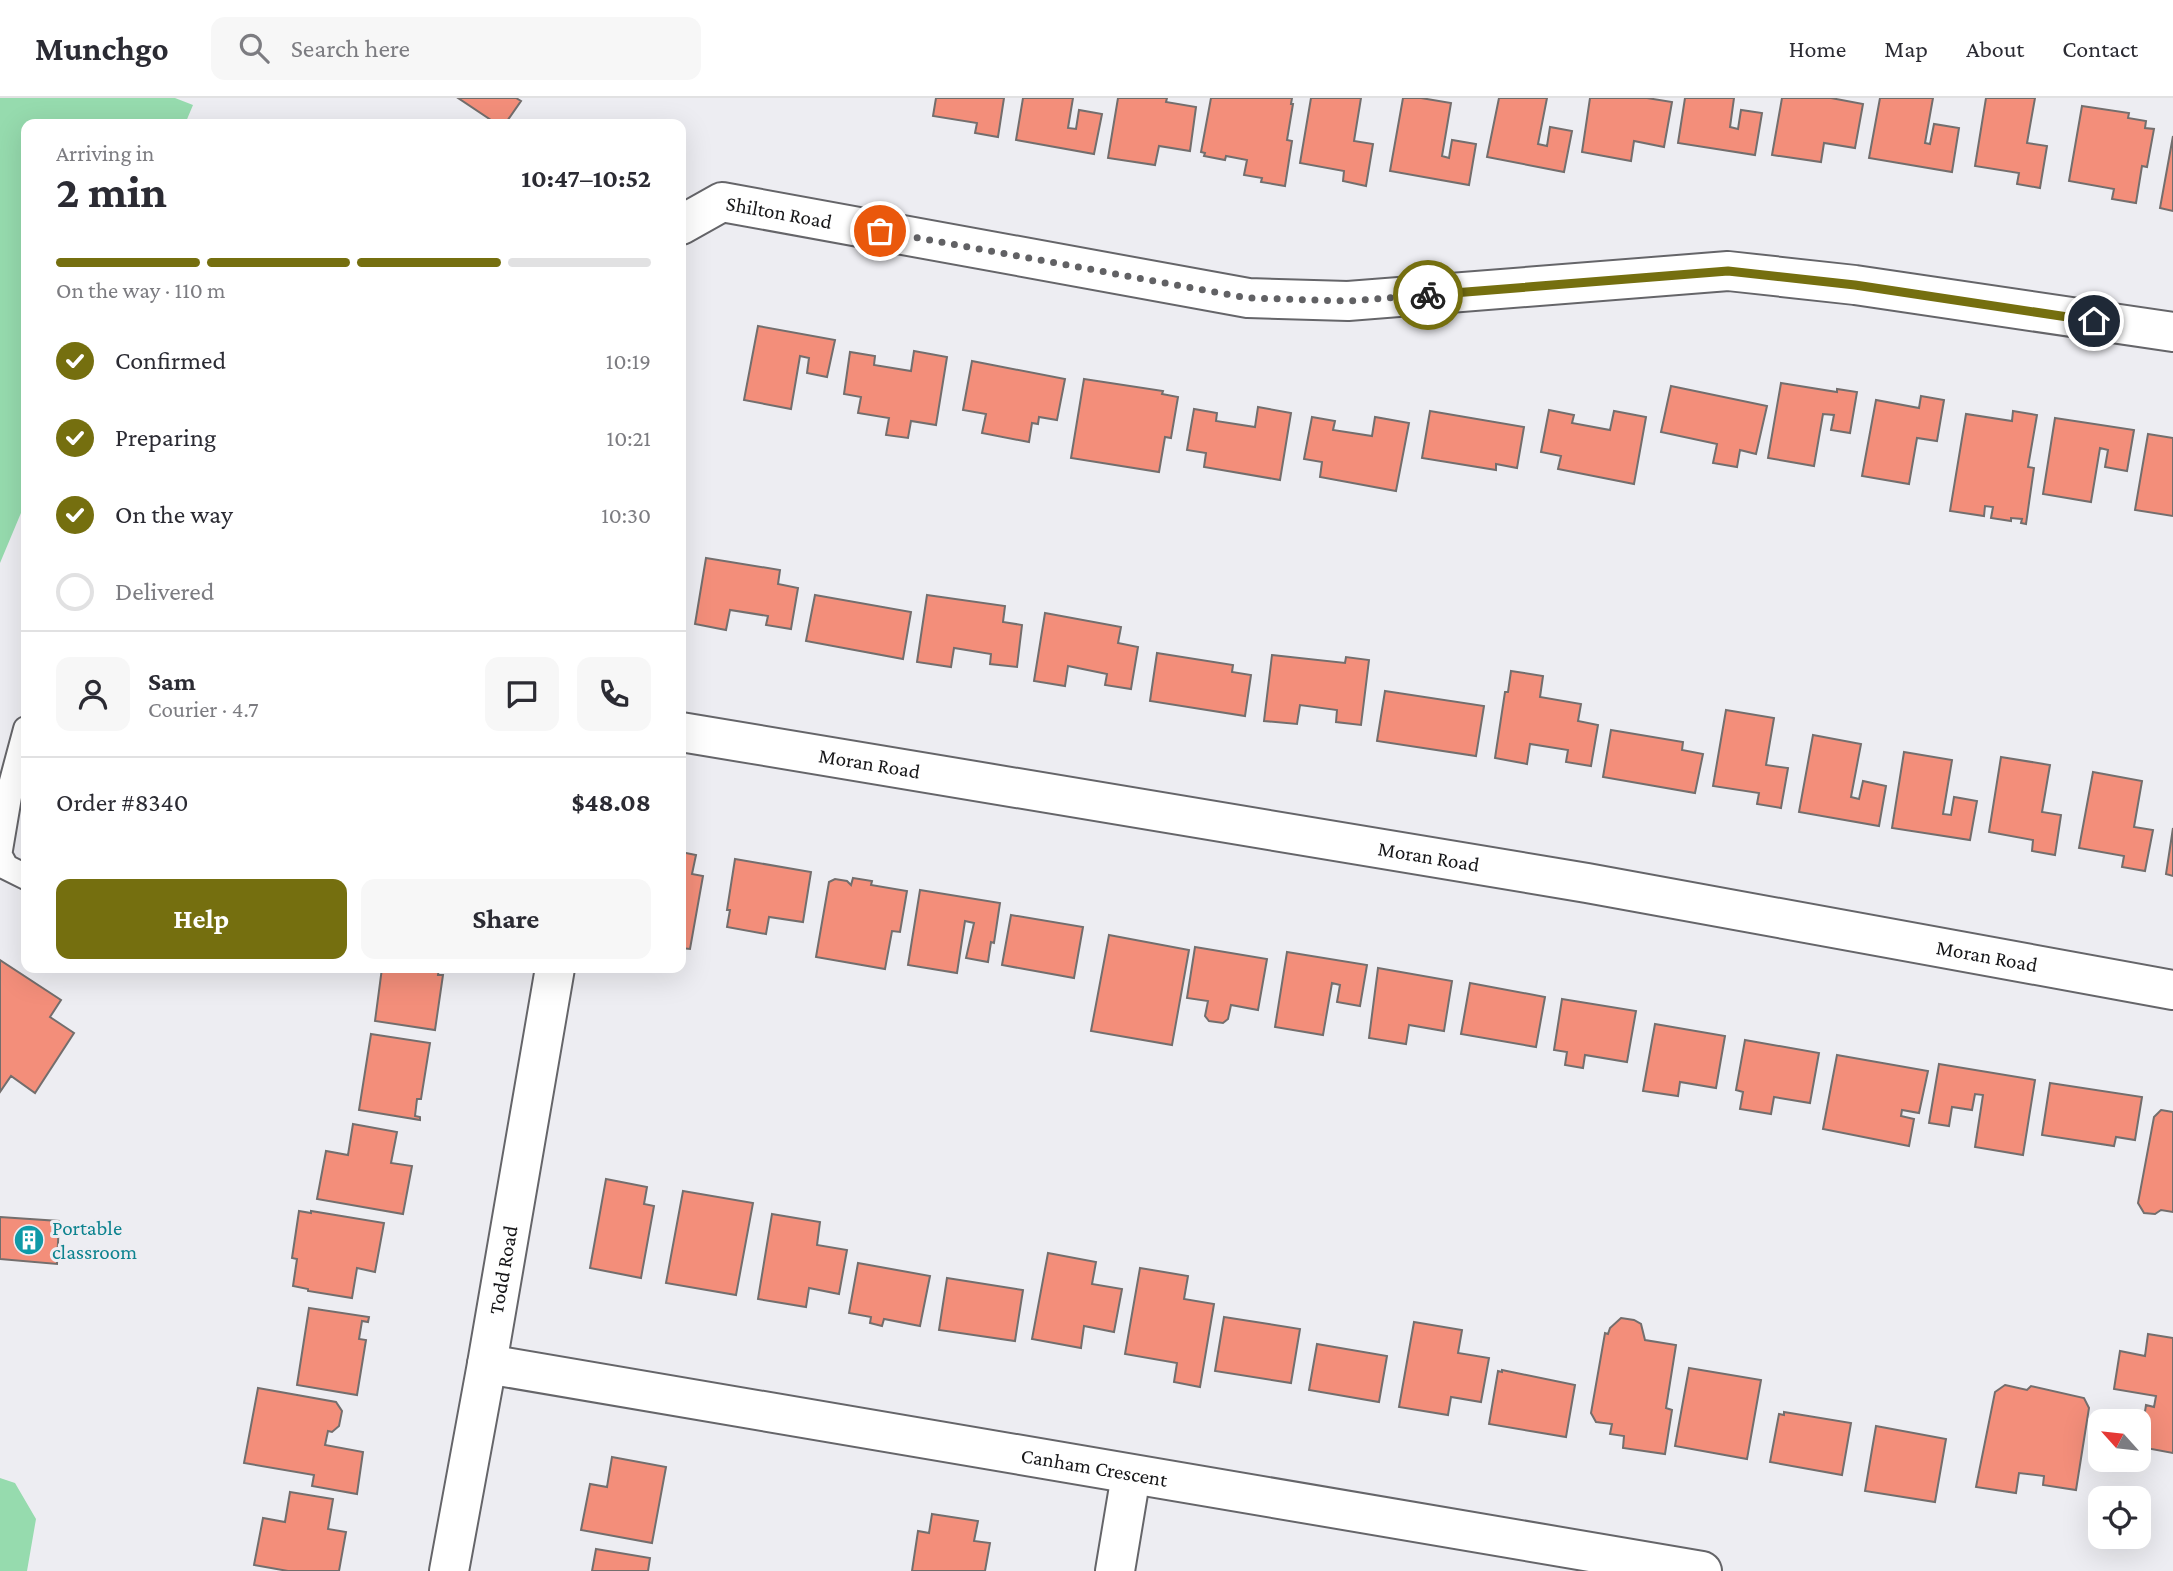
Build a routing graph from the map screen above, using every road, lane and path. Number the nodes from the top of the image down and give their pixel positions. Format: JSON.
{"nodes":[{"id":1,"x":686,"y":222,"type":"edge"},
{"id":2,"x":2173,"y":332,"type":"edge"},
{"id":3,"x":686,"y":733,"type":"edge"},
{"id":4,"x":21,"y":748,"type":"edge"},
{"id":5,"x":0,"y":850,"type":"edge"},
{"id":6,"x":0,"y":856,"type":"edge"},
{"id":7,"x":21,"y":874,"type":"edge"},
{"id":8,"x":554,"y":973,"type":"edge"},
{"id":9,"x":2173,"y":990,"type":"edge"},
{"id":10,"x":487,"y":1364,"type":"junction"},
{"id":11,"x":1131,"y":1475,"type":"junction"},
{"id":12,"x":449,"y":1571,"type":"edge"},
{"id":13,"x":1115,"y":1571,"type":"edge"},
{"id":14,"x":1702,"y":1571,"type":"edge"}],
"edges":[{"from":1,"to":2,"type":"street","name":"Shilton Road"},
{"from":3,"to":9,"type":"street","name":"Moran Road"},
{"from":4,"to":5,"type":"lane"},
{"from":6,"to":7,"type":"lane"},
{"from":8,"to":10,"type":"street","name":"Todd Road"},
{"from":10,"to":11,"type":"street","name":"Canham Crescent"},
{"from":10,"to":12,"type":"street","name":"Todd Road"},
{"from":11,"to":13,"type":"street"},
{"from":11,"to":14,"type":"street","name":"Canham Crescent"}]}
